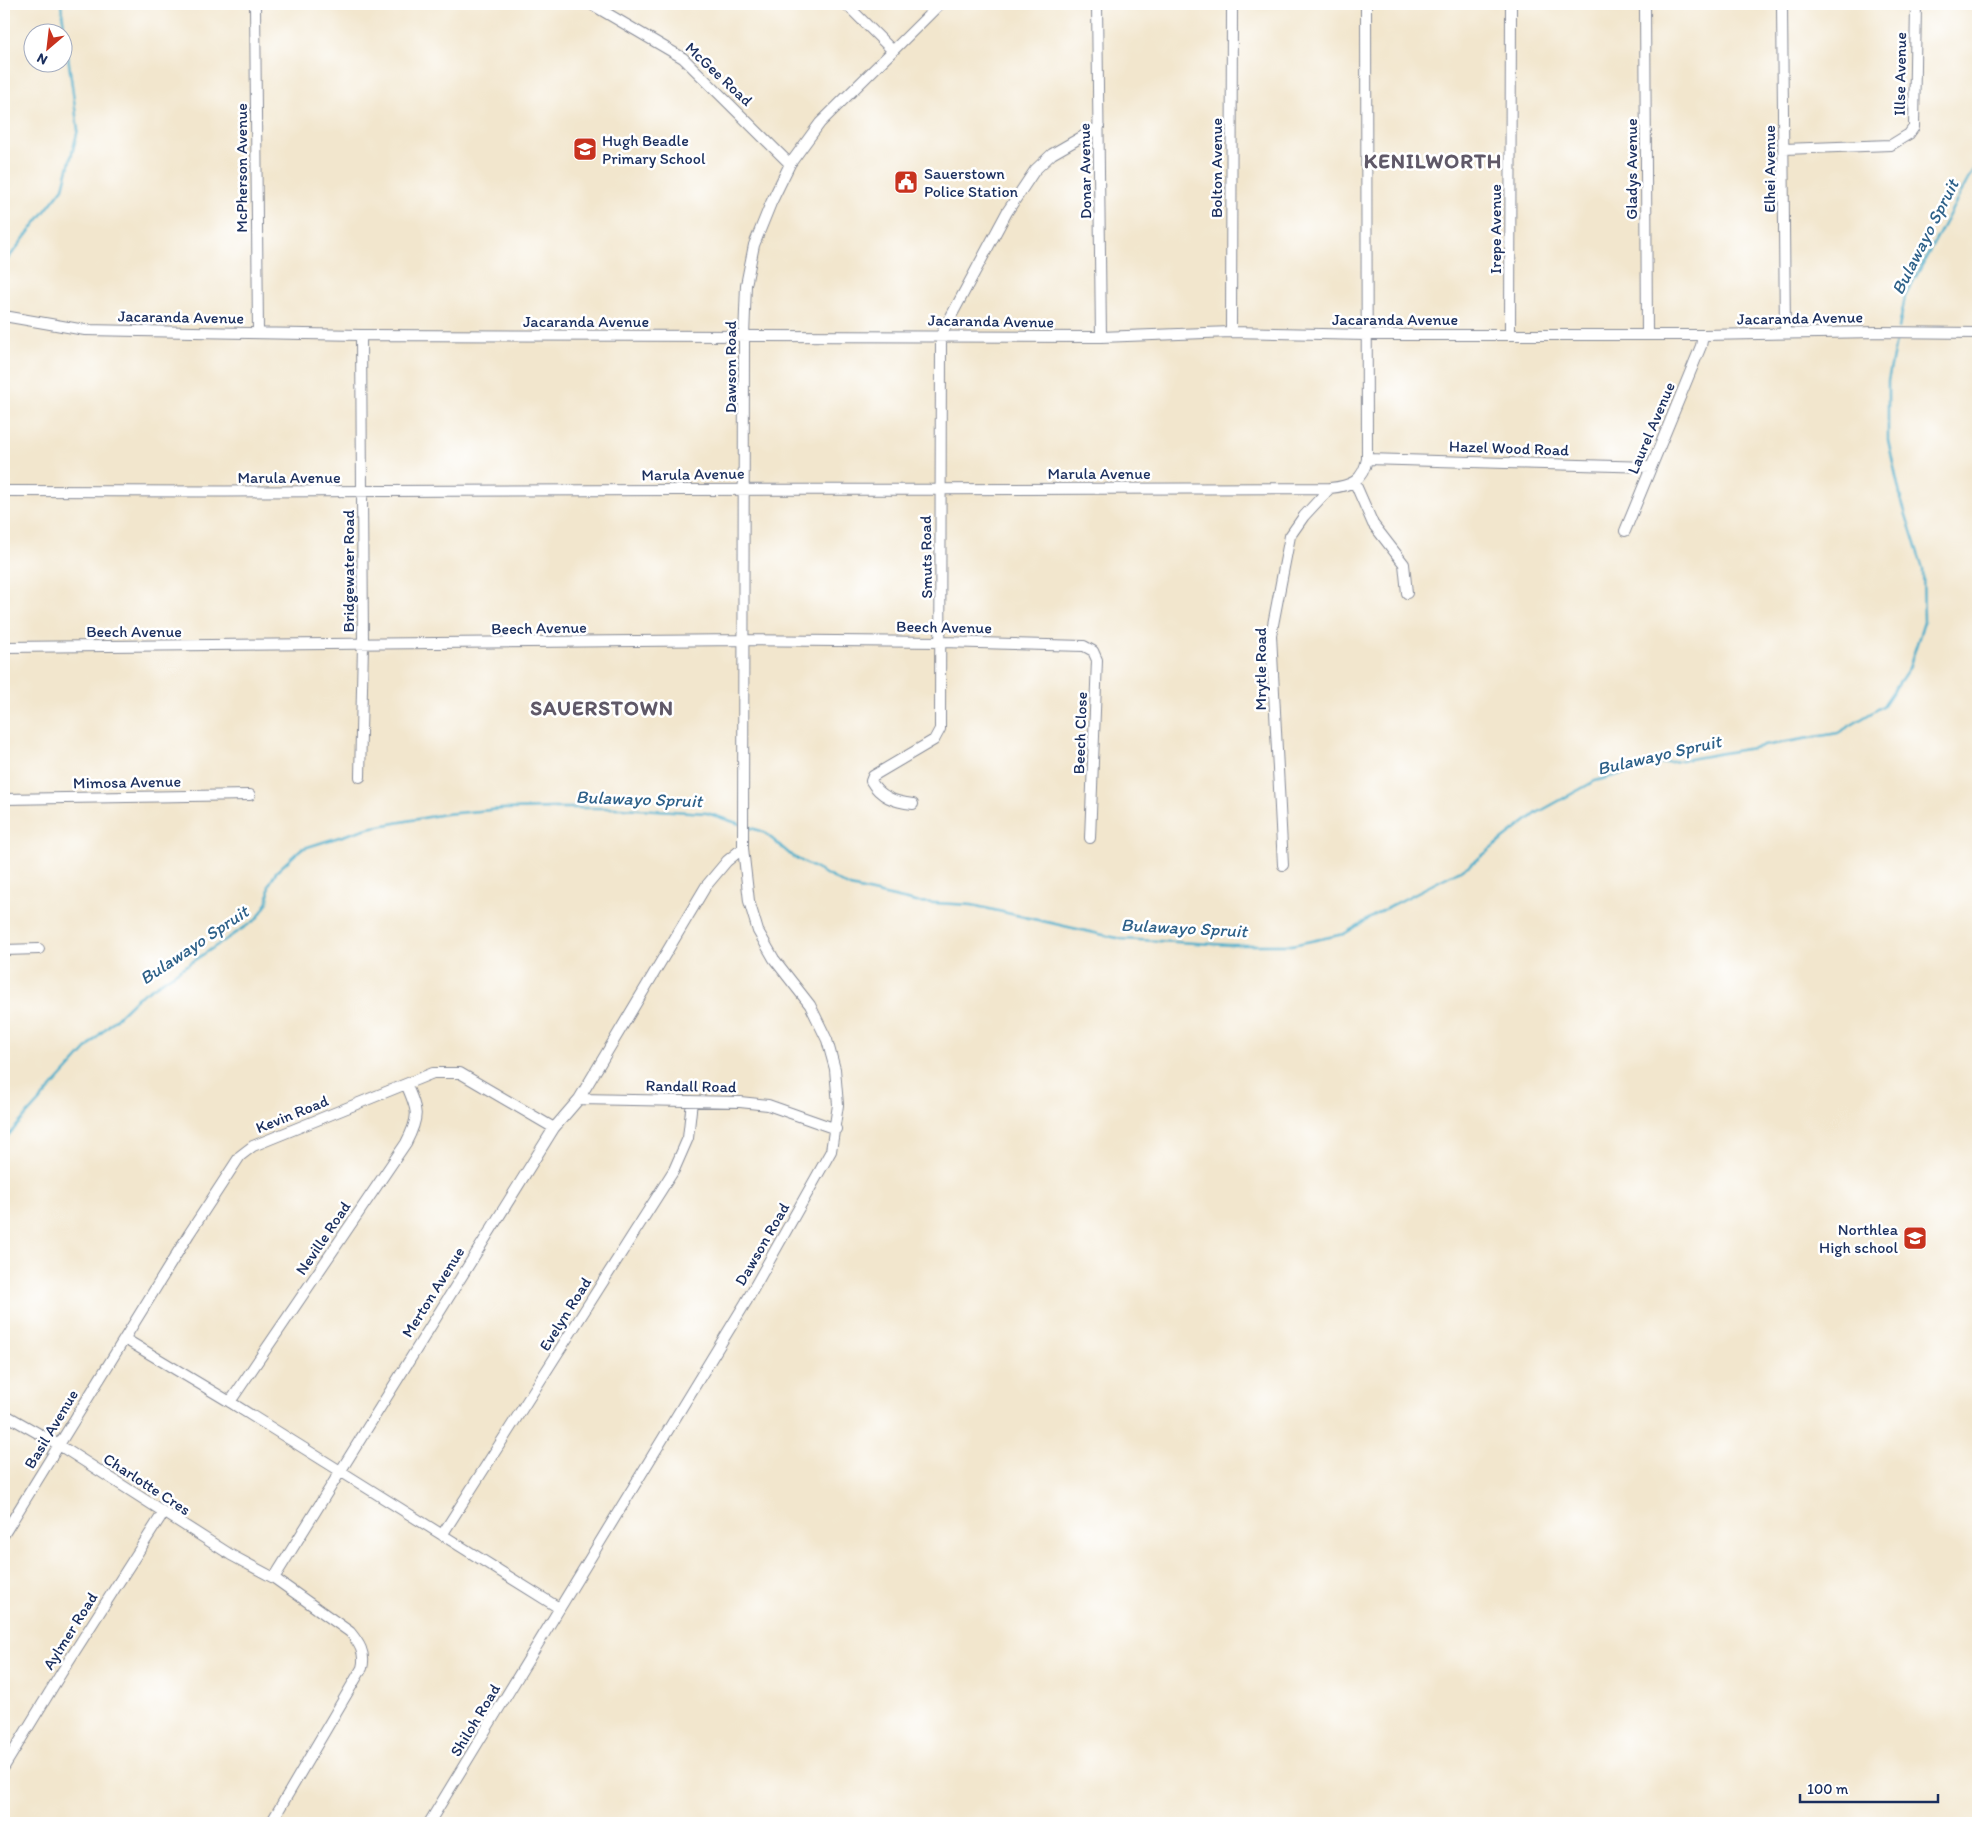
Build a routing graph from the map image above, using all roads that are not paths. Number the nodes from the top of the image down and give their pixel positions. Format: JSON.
{"nodes":[{"id":1,"x":255,"y":4,"type":"edge"},
{"id":2,"x":591,"y":4,"type":"edge"},
{"id":3,"x":846,"y":4,"type":"edge"},
{"id":4,"x":940,"y":4,"type":"edge"},
{"id":5,"x":1097,"y":4,"type":"edge"},
{"id":6,"x":1232,"y":4,"type":"edge"},
{"id":7,"x":1366,"y":4,"type":"edge"},
{"id":8,"x":1511,"y":4,"type":"edge"},
{"id":9,"x":1644,"y":4,"type":"edge"},
{"id":10,"x":1782,"y":4,"type":"edge"},
{"id":11,"x":1916,"y":4,"type":"edge"},
{"id":12,"x":892,"y":50,"type":"junction"},
{"id":13,"x":1099,"y":127,"type":"junction"},
{"id":14,"x":1784,"y":149,"type":"junction"},
{"id":15,"x":790,"y":164,"type":"junction"},
{"id":16,"x":4,"y":316,"type":"edge"},
{"id":17,"x":258,"y":332,"type":"junction"},
{"id":18,"x":1231,"y":332,"type":"junction"},
{"id":19,"x":1785,"y":333,"type":"junction"},
{"id":20,"x":1978,"y":333,"type":"edge"},
{"id":21,"x":1510,"y":334,"type":"junction"},
{"id":22,"x":1647,"y":334,"type":"junction"},
{"id":23,"x":360,"y":335,"type":"junction"},
{"id":24,"x":941,"y":335,"type":"junction"},
{"id":25,"x":1366,"y":335,"type":"junction"},
{"id":26,"x":1702,"y":335,"type":"junction"},
{"id":27,"x":744,"y":337,"type":"junction"},
{"id":28,"x":1102,"y":337,"type":"junction"},
{"id":29,"x":1367,"y":459,"type":"junction"},
{"id":30,"x":1650,"y":467,"type":"junction"},
{"id":31,"x":1354,"y":483,"type":"junction"},
{"id":32,"x":940,"y":488,"type":"junction"},
{"id":33,"x":1330,"y":488,"type":"junction"},
{"id":34,"x":745,"y":489,"type":"junction"},
{"id":35,"x":4,"y":490,"type":"edge"},
{"id":36,"x":363,"y":493,"type":"junction"},
{"id":37,"x":1625,"y":531,"type":"dead end"},
{"id":38,"x":1407,"y":593,"type":"dead end"},
{"id":39,"x":743,"y":640,"type":"junction"},
{"id":40,"x":942,"y":642,"type":"junction"},
{"id":41,"x":363,"y":645,"type":"junction"},
{"id":42,"x":1074,"y":645,"type":"joint"},
{"id":43,"x":4,"y":646,"type":"edge"},
{"id":44,"x":360,"y":777,"type":"dead end"},
{"id":45,"x":250,"y":795,"type":"dead end"},
{"id":46,"x":4,"y":799,"type":"edge"},
{"id":47,"x":913,"y":804,"type":"dead end"},
{"id":48,"x":1090,"y":838,"type":"dead end"},
{"id":49,"x":744,"y":848,"type":"junction"},
{"id":50,"x":1283,"y":865,"type":"dead end"},
{"id":51,"x":39,"y":949,"type":"dead end"},
{"id":52,"x":4,"y":950,"type":"edge"},
{"id":53,"x":406,"y":1084,"type":"junction"},
{"id":54,"x":579,"y":1099,"type":"junction"},
{"id":55,"x":692,"y":1101,"type":"junction"},
{"id":56,"x":554,"y":1128,"type":"junction"},
{"id":57,"x":836,"y":1129,"type":"junction"},
{"id":58,"x":125,"y":1339,"type":"junction"},
{"id":59,"x":230,"y":1402,"type":"junction"},
{"id":60,"x":4,"y":1414,"type":"edge"},
{"id":61,"x":59,"y":1445,"type":"junction"},
{"id":62,"x":338,"y":1472,"type":"junction"},
{"id":63,"x":163,"y":1513,"type":"junction"},
{"id":64,"x":4,"y":1534,"type":"edge"},
{"id":65,"x":442,"y":1535,"type":"junction"},
{"id":66,"x":274,"y":1578,"type":"junction"},
{"id":67,"x":559,"y":1608,"type":"junction"},
{"id":68,"x":546,"y":1632,"type":"joint"},
{"id":69,"x":4,"y":1767,"type":"edge"},
{"id":70,"x":271,"y":1823,"type":"edge"},
{"id":71,"x":429,"y":1823,"type":"edge"}],
"edges":[{"from":1,"to":17,"type":"street","name":"McPherson Avenue"},
{"from":2,"to":15,"type":"street","name":"McGee Road"},
{"from":3,"to":12,"type":"street"},
{"from":4,"to":12,"type":"street","name":"Dawson Road"},
{"from":5,"to":13,"type":"street","name":"Donar Avenue"},
{"from":6,"to":18,"type":"street","name":"Bolton Avenue"},
{"from":7,"to":25,"type":"street"},
{"from":8,"to":21,"type":"street","name":"Irepe Avenue"},
{"from":9,"to":22,"type":"street","name":"Gladys Avenue"},
{"from":10,"to":14,"type":"street","name":"Elhei Avenue"},
{"from":11,"to":14,"type":"street","name":"Illse Avenue"},
{"from":12,"to":15,"type":"street","name":"Dawson Road"},
{"from":13,"to":24,"type":"street"},
{"from":13,"to":28,"type":"street","name":"Donar Avenue"},
{"from":14,"to":19,"type":"street","name":"Elhei Avenue"},
{"from":15,"to":27,"type":"street","name":"Dawson Road"},
{"from":16,"to":17,"type":"street","name":"Jacaranda Avenue"},
{"from":17,"to":23,"type":"street","name":"Jacaranda Avenue"},
{"from":18,"to":25,"type":"street","name":"Jacaranda Avenue"},
{"from":18,"to":28,"type":"street","name":"Jacaranda Avenue"},
{"from":19,"to":20,"type":"street","name":"Jacaranda Avenue"},
{"from":19,"to":26,"type":"street","name":"Jacaranda Avenue"},
{"from":21,"to":22,"type":"street","name":"Jacaranda Avenue"},
{"from":21,"to":25,"type":"street","name":"Jacaranda Avenue"},
{"from":22,"to":26,"type":"street","name":"Jacaranda Avenue"},
{"from":23,"to":27,"type":"street","name":"Jacaranda Avenue"},
{"from":23,"to":36,"type":"street","name":"Bridgewater Road"},
{"from":24,"to":27,"type":"street","name":"Jacaranda Avenue"},
{"from":24,"to":28,"type":"street","name":"Jacaranda Avenue"},
{"from":24,"to":32,"type":"street","name":"Smuts Road"},
{"from":25,"to":29,"type":"street"},
{"from":26,"to":30,"type":"street","name":"Laurel Avenue"},
{"from":27,"to":34,"type":"street","name":"Dawson Road"},
{"from":29,"to":30,"type":"street","name":"Hazel Wood Road"},
{"from":29,"to":31,"type":"street"},
{"from":30,"to":37,"type":"street","name":"Laurel Avenue"},
{"from":31,"to":33,"type":"street","name":"Marula Avenue"},
{"from":31,"to":38,"type":"street"},
{"from":32,"to":33,"type":"street","name":"Marula Avenue"},
{"from":32,"to":34,"type":"street","name":"Marula Avenue"},
{"from":32,"to":40,"type":"street","name":"Smuts Road"},
{"from":33,"to":50,"type":"street","name":"Mrytle Road"},
{"from":34,"to":36,"type":"street","name":"Marula Avenue"},
{"from":34,"to":39,"type":"street","name":"Dawson Road"},
{"from":35,"to":36,"type":"street","name":"Marula Avenue"},
{"from":36,"to":41,"type":"street","name":"Bridgewater Road"},
{"from":39,"to":40,"type":"street","name":"Beech Avenue"},
{"from":39,"to":41,"type":"street","name":"Beech Avenue"},
{"from":39,"to":49,"type":"street","name":"Dawson Road"},
{"from":40,"to":42,"type":"street","name":"Beech Avenue"},
{"from":40,"to":47,"type":"street","name":"Smuts Road"},
{"from":41,"to":43,"type":"street","name":"Beech Avenue"},
{"from":41,"to":44,"type":"street","name":"Bridgewater Road"},
{"from":42,"to":48,"type":"street","name":"Beech Close"},
{"from":45,"to":46,"type":"street","name":"Mimosa Avenue"},
{"from":49,"to":54,"type":"street"},
{"from":49,"to":57,"type":"street","name":"Dawson Road"},
{"from":51,"to":52,"type":"street"},
{"from":53,"to":56,"type":"street","name":"Kevin Road"},
{"from":53,"to":58,"type":"street","name":"Kevin Road"},
{"from":53,"to":59,"type":"street","name":"Neville Road"},
{"from":54,"to":55,"type":"street","name":"Randall Road"},
{"from":54,"to":56,"type":"street"},
{"from":55,"to":57,"type":"street","name":"Randall Road"},
{"from":55,"to":65,"type":"street","name":"Evelyn Road"},
{"from":56,"to":62,"type":"street","name":"Merton Avenue"},
{"from":57,"to":67,"type":"street","name":"Dawson Road"},
{"from":58,"to":59,"type":"street"},
{"from":58,"to":61,"type":"street","name":"Basil Avenue"},
{"from":59,"to":62,"type":"street"},
{"from":60,"to":61,"type":"street","name":"Charlotte Cres"},
{"from":61,"to":63,"type":"street","name":"Charlotte Cres"},
{"from":61,"to":64,"type":"street","name":"Basil Avenue"},
{"from":62,"to":65,"type":"street"},
{"from":62,"to":66,"type":"street"},
{"from":63,"to":66,"type":"street","name":"Charlotte Cres"},
{"from":63,"to":69,"type":"street","name":"Aylmer Road"},
{"from":65,"to":67,"type":"street"},
{"from":66,"to":70,"type":"street","name":"Charlotte Cres"},
{"from":67,"to":68,"type":"street","name":"Dawson Road"},
{"from":68,"to":71,"type":"street","name":"Shiloh Road"}]}
